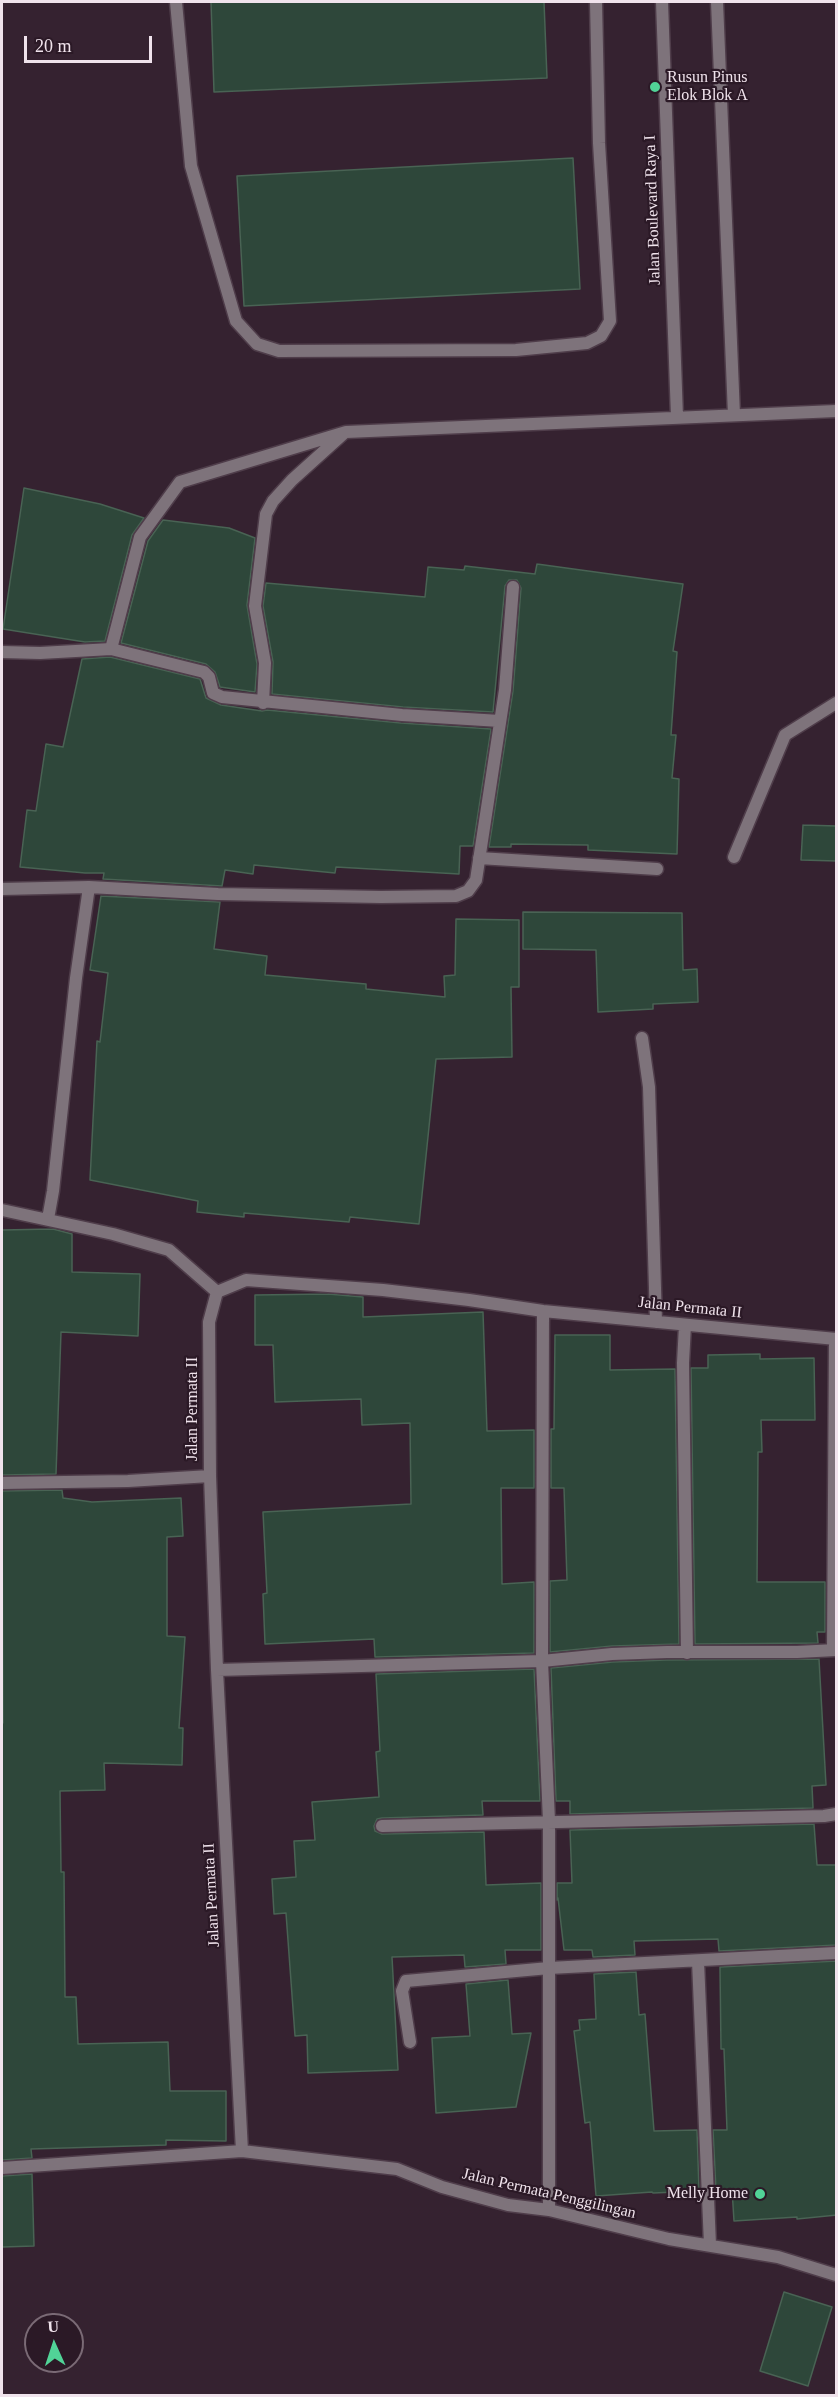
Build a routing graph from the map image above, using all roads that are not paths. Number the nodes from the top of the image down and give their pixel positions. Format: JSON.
{"nodes":[{"id":1,"x":176,"y":2,"type":"edge"},
{"id":2,"x":596,"y":2,"type":"edge"},
{"id":3,"x":662,"y":2,"type":"edge"},
{"id":4,"x":717,"y":2,"type":"edge"},
{"id":5,"x":837,"y":411,"type":"edge"},
{"id":6,"x":734,"y":416,"type":"junction"},
{"id":7,"x":678,"y":417,"type":"junction"},
{"id":8,"x":346,"y":432,"type":"junction"},
{"id":9,"x":513,"y":587,"type":"dead end"},
{"id":10,"x":111,"y":649,"type":"junction"},
{"id":11,"x":2,"y":652,"type":"edge"},
{"id":12,"x":263,"y":703,"type":"junction"},
{"id":13,"x":837,"y":704,"type":"edge"},
{"id":14,"x":500,"y":721,"type":"junction"},
{"id":15,"x":734,"y":857,"type":"dead end"},
{"id":16,"x":479,"y":858,"type":"junction"},
{"id":17,"x":657,"y":869,"type":"dead end"},
{"id":18,"x":89,"y":887,"type":"junction"},
{"id":19,"x":2,"y":890,"type":"edge"},
{"id":20,"x":642,"y":1038,"type":"dead end"},
{"id":21,"x":2,"y":1210,"type":"edge"},
{"id":22,"x":48,"y":1219,"type":"junction"},
{"id":23,"x":217,"y":1292,"type":"junction"},
{"id":24,"x":543,"y":1311,"type":"junction"},
{"id":25,"x":656,"y":1322,"type":"junction"},
{"id":26,"x":685,"y":1325,"type":"junction"},
{"id":27,"x":836,"y":1339,"type":"edge"},
{"id":28,"x":210,"y":1476,"type":"junction"},
{"id":29,"x":2,"y":1483,"type":"edge"},
{"id":30,"x":835,"y":1650,"type":"edge"},
{"id":31,"x":687,"y":1653,"type":"junction"},
{"id":32,"x":542,"y":1661,"type":"junction"},
{"id":33,"x":217,"y":1670,"type":"junction"},
{"id":34,"x":837,"y":1814,"type":"edge"},
{"id":35,"x":549,"y":1821,"type":"junction"},
{"id":36,"x":382,"y":1826,"type":"dead end"},
{"id":37,"x":837,"y":1953,"type":"edge"},
{"id":38,"x":698,"y":1961,"type":"junction"},
{"id":39,"x":549,"y":1968,"type":"junction"},
{"id":40,"x":410,"y":2042,"type":"dead end"},
{"id":41,"x":242,"y":2151,"type":"junction"},
{"id":42,"x":2,"y":2169,"type":"edge"},
{"id":43,"x":549,"y":2210,"type":"junction"},
{"id":44,"x":710,"y":2246,"type":"junction"},
{"id":45,"x":837,"y":2275,"type":"edge"}],
"edges":[{"from":1,"to":2,"type":"street"},
{"from":3,"to":7,"type":"street","name":"Jalan Boulevard Raya I"},
{"from":4,"to":6,"type":"street"},
{"from":5,"to":6,"type":"street"},
{"from":6,"to":7,"type":"street"},
{"from":7,"to":8,"type":"street"},
{"from":8,"to":10,"type":"street"},
{"from":8,"to":12,"type":"street"},
{"from":9,"to":14,"type":"street"},
{"from":10,"to":11,"type":"street"},
{"from":10,"to":12,"type":"street"},
{"from":12,"to":14,"type":"street"},
{"from":13,"to":15,"type":"street"},
{"from":14,"to":16,"type":"street"},
{"from":16,"to":17,"type":"street"},
{"from":16,"to":18,"type":"street"},
{"from":18,"to":19,"type":"street"},
{"from":18,"to":22,"type":"street"},
{"from":20,"to":25,"type":"street"},
{"from":21,"to":22,"type":"street"},
{"from":22,"to":23,"type":"street"},
{"from":23,"to":24,"type":"street","name":"Jalan Permata II"},
{"from":23,"to":28,"type":"street","name":"Jalan Permata II"},
{"from":24,"to":25,"type":"street","name":"Jalan Permata II"},
{"from":24,"to":32,"type":"street"},
{"from":25,"to":26,"type":"street","name":"Jalan Permata II"},
{"from":26,"to":27,"type":"street","name":"Jalan Permata II"},
{"from":26,"to":31,"type":"street"},
{"from":27,"to":30,"type":"street"},
{"from":28,"to":29,"type":"street"},
{"from":28,"to":33,"type":"street","name":"Jalan Permata II"},
{"from":30,"to":31,"type":"street"},
{"from":31,"to":32,"type":"street"},
{"from":32,"to":33,"type":"street"},
{"from":32,"to":35,"type":"street"},
{"from":33,"to":41,"type":"street","name":"Jalan Permata II"},
{"from":34,"to":35,"type":"street"},
{"from":35,"to":36,"type":"street"},
{"from":35,"to":39,"type":"street"},
{"from":37,"to":38,"type":"street"},
{"from":38,"to":39,"type":"street"},
{"from":38,"to":44,"type":"street"},
{"from":39,"to":40,"type":"street"},
{"from":39,"to":43,"type":"street"},
{"from":41,"to":42,"type":"street","name":"Jalan Permata Penggilingan"},
{"from":41,"to":43,"type":"street","name":"Jalan Permata Penggilingan"},
{"from":43,"to":44,"type":"street","name":"Jalan Permata Penggilingan"},
{"from":44,"to":45,"type":"street","name":"Jalan Permata Penggilingan"}]}
